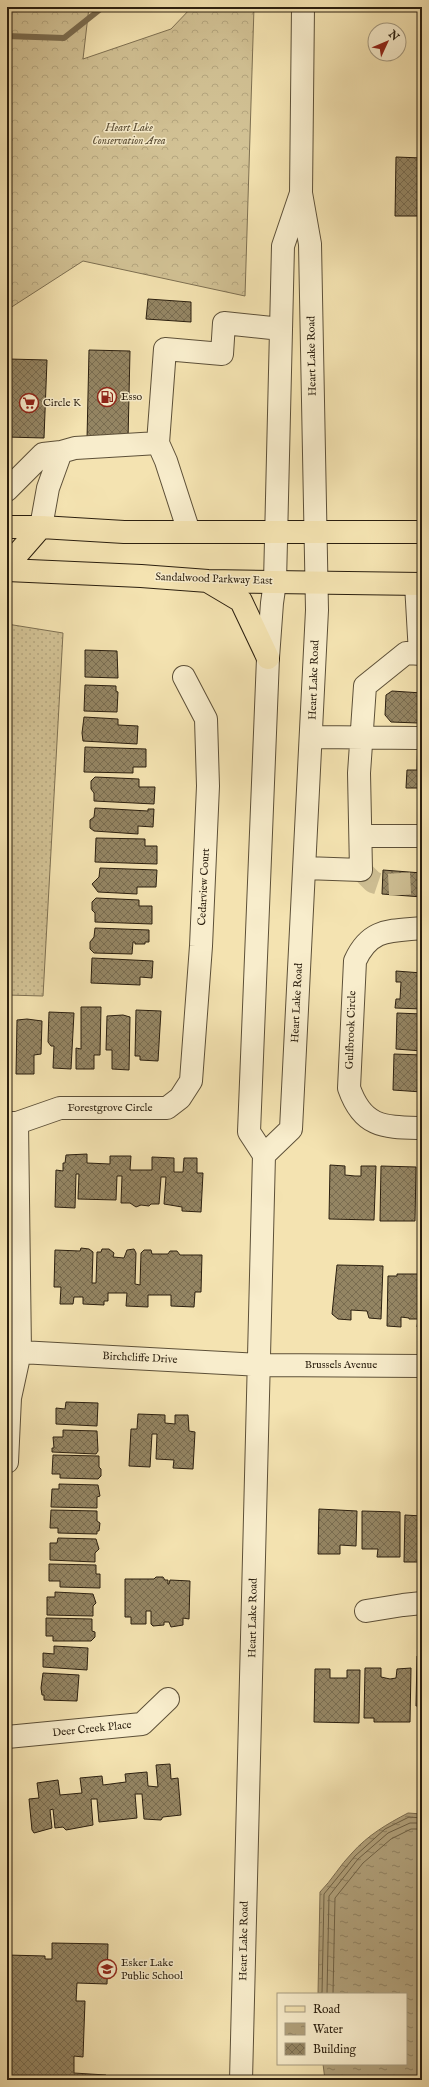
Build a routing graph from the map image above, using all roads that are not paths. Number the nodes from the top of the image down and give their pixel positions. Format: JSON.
{"nodes":[{"id":1,"x":303,"y":7,"type":"edge"},
{"id":2,"x":301,"y":193,"type":"junction"},
{"id":3,"x":281,"y":328,"type":"junction"},
{"id":4,"x":158,"y":443,"type":"junction"},
{"id":5,"x":61,"y":452,"type":"junction"},
{"id":6,"x":7,"y":490,"type":"edge"},
{"id":7,"x":7,"y":527,"type":"edge"},
{"id":8,"x":41,"y":527,"type":"junction"},
{"id":9,"x":275,"y":531,"type":"junction"},
{"id":10,"x":189,"y":532,"type":"junction"},
{"id":11,"x":315,"y":532,"type":"junction"},
{"id":12,"x":422,"y":532,"type":"edge"},
{"id":13,"x":7,"y":566,"type":"edge"},
{"id":14,"x":7,"y":570,"type":"edge"},
{"id":15,"x":208,"y":581,"type":"junction"},
{"id":16,"x":275,"y":582,"type":"junction"},
{"id":17,"x":318,"y":582,"type":"junction"},
{"id":18,"x":419,"y":584,"type":"edge"},
{"id":19,"x":421,"y":654,"type":"edge"},
{"id":20,"x":268,"y":658,"type":"junction"},
{"id":21,"x":184,"y":677,"type":"dead end"},
{"id":22,"x":312,"y":737,"type":"junction"},
{"id":23,"x":361,"y":737,"type":"junction"},
{"id":24,"x":418,"y":738,"type":"dead end"},
{"id":25,"x":361,"y":836,"type":"junction"},
{"id":26,"x":422,"y":836,"type":"edge"},
{"id":27,"x":305,"y":868,"type":"junction"},
{"id":28,"x":422,"y":928,"type":"edge"},
{"id":29,"x":180,"y":1098,"type":"joint"},
{"id":30,"x":12,"y":1123,"type":"edge"},
{"id":31,"x":422,"y":1128,"type":"edge"},
{"id":32,"x":264,"y":1155,"type":"junction"},
{"id":33,"x":20,"y":1352,"type":"junction"},
{"id":34,"x":260,"y":1365,"type":"junction"},
{"id":35,"x":422,"y":1366,"type":"edge"},
{"id":36,"x":7,"y":1462,"type":"edge"},
{"id":37,"x":422,"y":1604,"type":"edge"},
{"id":38,"x":366,"y":1611,"type":"dead end"},
{"id":39,"x":168,"y":1699,"type":"dead end"},
{"id":40,"x":7,"y":1737,"type":"edge"},
{"id":41,"x":241,"y":2080,"type":"edge"}],
"edges":[{"from":1,"to":2,"type":"street","name":"Heart Lake Road"},
{"from":2,"to":3,"type":"street","name":"Heart Lake Road"},
{"from":2,"to":11,"type":"street","name":"Heart Lake Road"},
{"from":3,"to":4,"type":"street"},
{"from":3,"to":9,"type":"street","name":"Heart Lake Road"},
{"from":4,"to":5,"type":"street"},
{"from":4,"to":10,"type":"street"},
{"from":5,"to":6,"type":"street"},
{"from":5,"to":8,"type":"street"},
{"from":7,"to":8,"type":"main road"},
{"from":8,"to":10,"type":"main road"},
{"from":8,"to":13,"type":"main road"},
{"from":9,"to":10,"type":"main road"},
{"from":9,"to":11,"type":"main road"},
{"from":9,"to":16,"type":"street","name":"Heart Lake Road"},
{"from":11,"to":12,"type":"main road"},
{"from":11,"to":17,"type":"street","name":"Heart Lake Road"},
{"from":14,"to":15,"type":"main road","name":"Sandalwood Parkway East"},
{"from":15,"to":16,"type":"main road","name":"Sandalwood Parkway East"},
{"from":15,"to":20,"type":"main road"},
{"from":16,"to":17,"type":"main road","name":"Sandalwood Parkway East"},
{"from":16,"to":20,"type":"street","name":"Heart Lake Road"},
{"from":17,"to":18,"type":"main road","name":"Sandalwood Parkway East"},
{"from":17,"to":22,"type":"street","name":"Heart Lake Road"},
{"from":18,"to":19,"type":"street"},
{"from":19,"to":23,"type":"street"},
{"from":20,"to":32,"type":"street","name":"Heart Lake Road"},
{"from":21,"to":29,"type":"street","name":"Cedarview Court"},
{"from":22,"to":23,"type":"street"},
{"from":22,"to":27,"type":"street","name":"Heart Lake Road"},
{"from":23,"to":24,"type":"street"},
{"from":23,"to":25,"type":"street"},
{"from":25,"to":26,"type":"street"},
{"from":25,"to":27,"type":"street"},
{"from":27,"to":32,"type":"street","name":"Heart Lake Road"},
{"from":28,"to":31,"type":"street","name":"Gulfbrook Circle"},
{"from":29,"to":30,"type":"street","name":"Forestgrove Circle"},
{"from":30,"to":33,"type":"street","name":"Forestgrove Circle"},
{"from":32,"to":34,"type":"street","name":"Heart Lake Road"},
{"from":33,"to":34,"type":"street","name":"Birchcliffe Drive"},
{"from":33,"to":36,"type":"street","name":"Forestgrove Circle"},
{"from":34,"to":35,"type":"street","name":"Brussels Avenue"},
{"from":34,"to":41,"type":"street","name":"Heart Lake Road"},
{"from":37,"to":38,"type":"street"},
{"from":39,"to":40,"type":"street","name":"Deer Creek Place"}]}
